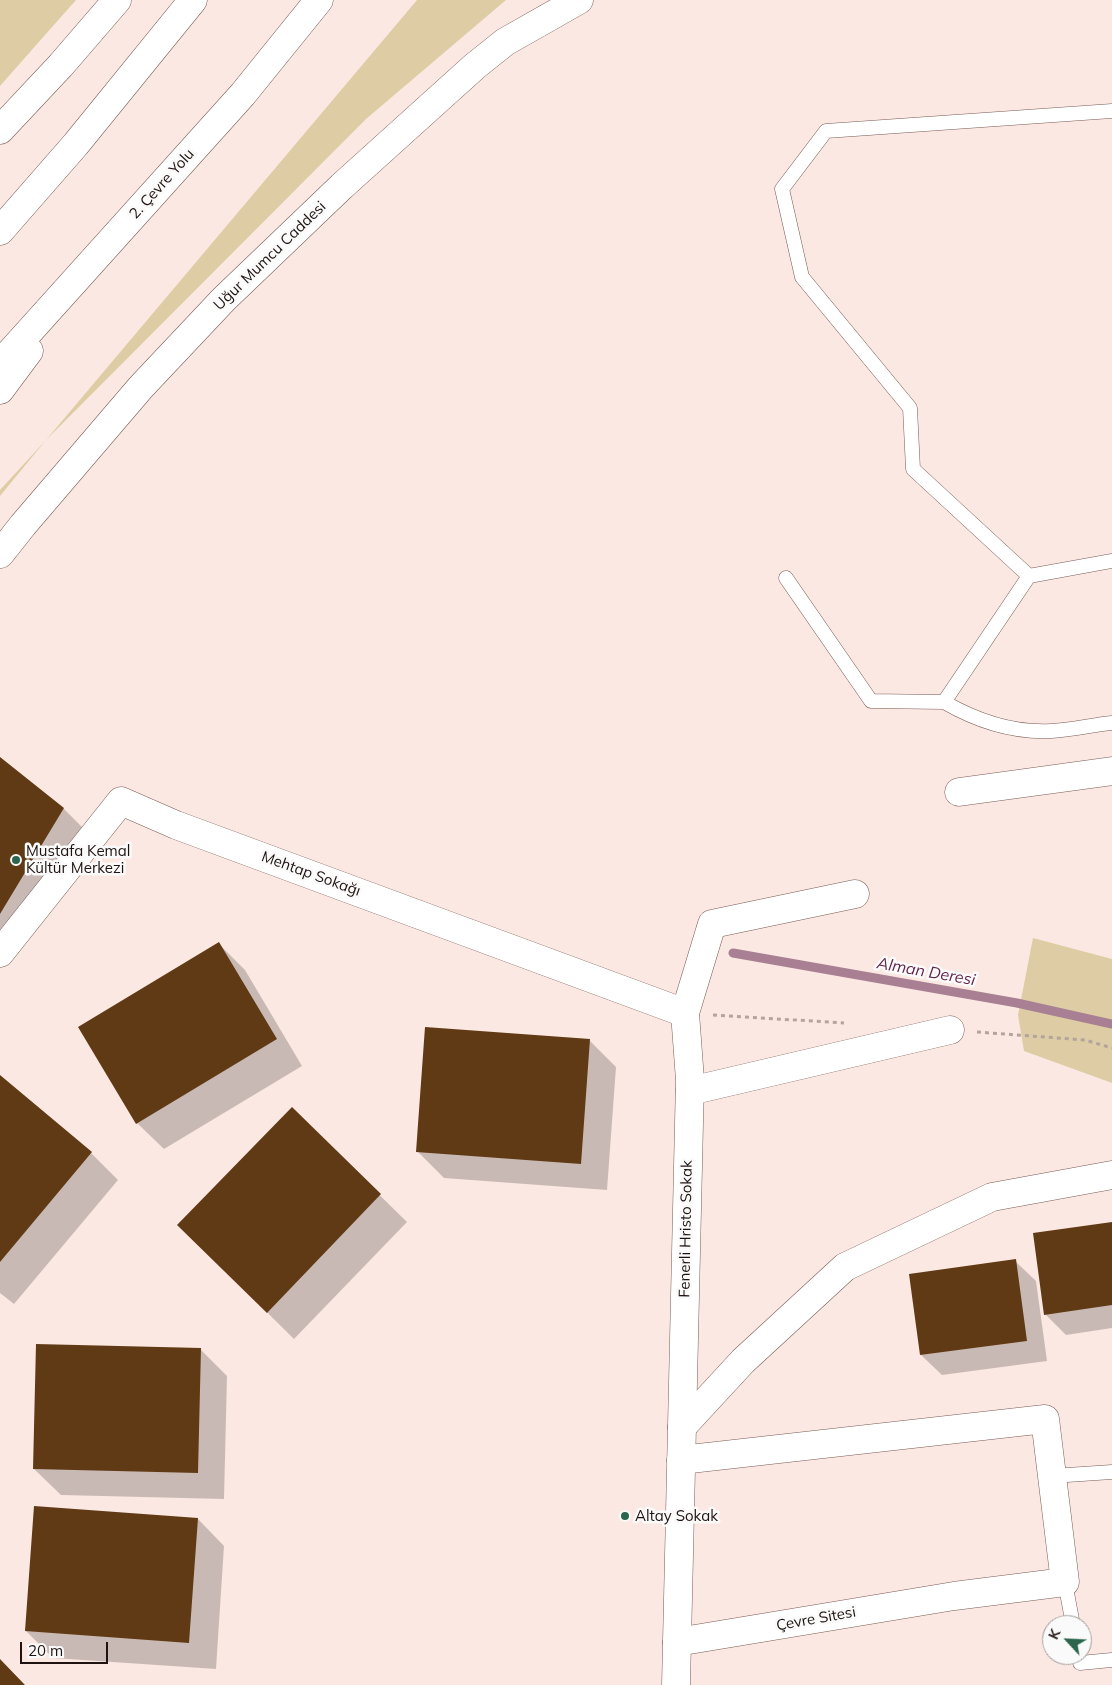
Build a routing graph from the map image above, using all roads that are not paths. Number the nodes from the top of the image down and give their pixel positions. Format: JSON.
{"nodes":[{"id":1,"x":117,"y":0,"type":"edge"},
{"id":2,"x":193,"y":0,"type":"edge"},
{"id":3,"x":319,"y":0,"type":"edge"},
{"id":4,"x":556,"y":0,"type":"edge"},
{"id":5,"x":580,"y":0,"type":"edge"},
{"id":6,"x":505,"y":42,"type":"junction"},
{"id":7,"x":1112,"y":111,"type":"edge"},
{"id":8,"x":0,"y":130,"type":"edge"},
{"id":9,"x":0,"y":231,"type":"edge"},
{"id":10,"x":106,"y":248,"type":"junction"},
{"id":11,"x":0,"y":364,"type":"edge"},
{"id":12,"x":0,"y":390,"type":"edge"},
{"id":13,"x":0,"y":554,"type":"edge"},
{"id":14,"x":1112,"y":561,"type":"edge"},
{"id":15,"x":1029,"y":576,"type":"junction"},
{"id":16,"x":786,"y":578,"type":"dead end"},
{"id":17,"x":944,"y":702,"type":"junction"},
{"id":18,"x":1112,"y":723,"type":"edge"},
{"id":19,"x":1112,"y":771,"type":"edge"},
{"id":20,"x":960,"y":792,"type":"dead end"},
{"id":21,"x":855,"y":894,"type":"dead end"},
{"id":22,"x":0,"y":953,"type":"edge"},
{"id":23,"x":685,"y":1013,"type":"junction"},
{"id":24,"x":950,"y":1030,"type":"dead end"},
{"id":25,"x":690,"y":1091,"type":"junction"},
{"id":26,"x":1112,"y":1175,"type":"edge"},
{"id":27,"x":682,"y":1427,"type":"junction"},
{"id":28,"x":681,"y":1460,"type":"junction"},
{"id":29,"x":1112,"y":1472,"type":"edge"},
{"id":30,"x":1052,"y":1476,"type":"junction"},
{"id":31,"x":1065,"y":1582,"type":"junction"},
{"id":32,"x":1071,"y":1615,"type":"edge"},
{"id":33,"x":677,"y":1642,"type":"junction"},
{"id":34,"x":1112,"y":1660,"type":"edge"},
{"id":35,"x":1092,"y":1662,"type":"edge"},
{"id":36,"x":676,"y":1685,"type":"edge"}],
"edges":[{"from":1,"to":8,"type":"main road"},
{"from":2,"to":9,"type":"main road"},
{"from":3,"to":10,"type":"main road","name":"2. Çevre Yolu"},
{"from":4,"to":6,"type":"main road"},
{"from":5,"to":6,"type":"main road","name":"Uğur Mumcu Caddesi"},
{"from":6,"to":13,"type":"main road","name":"Uğur Mumcu Caddesi"},
{"from":7,"to":15,"type":"lane"},
{"from":10,"to":11,"type":"main road","name":"2. Çevre Yolu"},
{"from":10,"to":12,"type":"main road"},
{"from":14,"to":15,"type":"lane"},
{"from":15,"to":17,"type":"lane"},
{"from":16,"to":17,"type":"lane"},
{"from":17,"to":18,"type":"lane"},
{"from":19,"to":20,"type":"main road"},
{"from":21,"to":23,"type":"main road","name":"Fenerli Hristo Sokak"},
{"from":22,"to":23,"type":"main road","name":"Mehtap Sokağı"},
{"from":23,"to":25,"type":"main road","name":"Fenerli Hristo Sokak"},
{"from":24,"to":25,"type":"main road"},
{"from":25,"to":27,"type":"main road","name":"Fenerli Hristo Sokak"},
{"from":26,"to":27,"type":"main road"},
{"from":27,"to":28,"type":"main road","name":"Fenerli Hristo Sokak"},
{"from":28,"to":30,"type":"main road"},
{"from":28,"to":33,"type":"main road","name":"Fenerli Hristo Sokak"},
{"from":29,"to":30,"type":"lane"},
{"from":30,"to":31,"type":"main road"},
{"from":31,"to":32,"type":"lane"},
{"from":31,"to":33,"type":"main road","name":"Çevre Sitesi"},
{"from":33,"to":36,"type":"main road","name":"Fenerli Hristo Sokak"},
{"from":34,"to":35,"type":"lane"}]}
